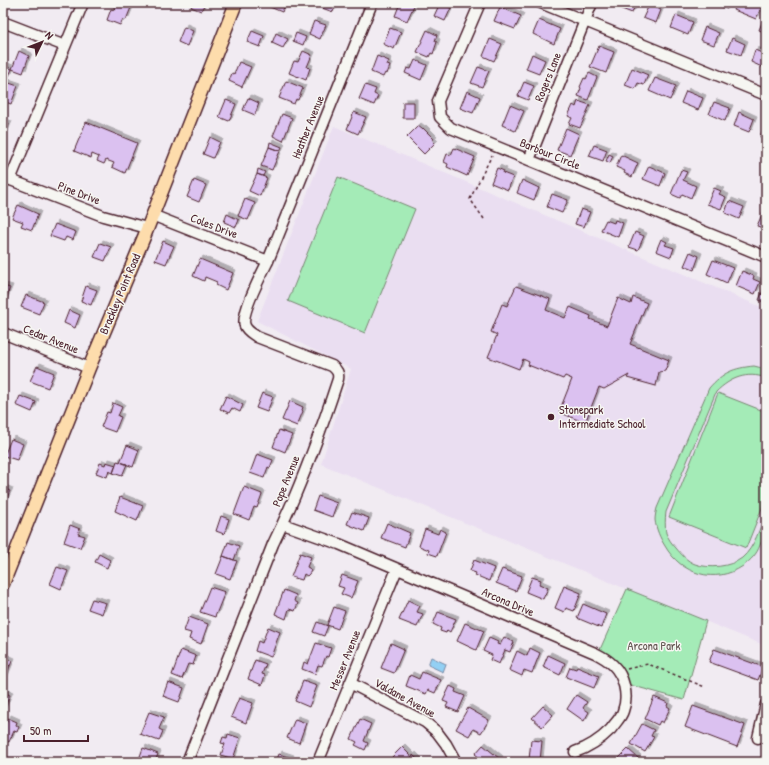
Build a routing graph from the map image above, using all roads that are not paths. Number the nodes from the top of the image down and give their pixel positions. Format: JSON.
{"nodes":[{"id":1,"x":83,"y":3,"type":"edge"},
{"id":2,"x":236,"y":3,"type":"edge"},
{"id":3,"x":372,"y":3,"type":"edge"},
{"id":4,"x":480,"y":3,"type":"edge"},
{"id":5,"x":541,"y":3,"type":"edge"},
{"id":6,"x":592,"y":3,"type":"edge"},
{"id":7,"x":585,"y":21,"type":"junction"},
{"id":8,"x":3,"y":22,"type":"edge"},
{"id":9,"x":65,"y":46,"type":"junction"},
{"id":10,"x":766,"y":95,"type":"edge"},
{"id":11,"x":528,"y":160,"type":"junction"},
{"id":12,"x":6,"y":178,"type":"edge"},
{"id":13,"x":152,"y":215,"type":"junction"},
{"id":14,"x":147,"y":228,"type":"junction"},
{"id":15,"x":766,"y":257,"type":"edge"},
{"id":16,"x":268,"y":261,"type":"junction"},
{"id":17,"x":3,"y":333,"type":"edge"},
{"id":18,"x":89,"y":368,"type":"junction"},
{"id":19,"x":283,"y":524,"type":"junction"},
{"id":20,"x":397,"y":569,"type":"junction"},
{"id":21,"x":3,"y":584,"type":"edge"},
{"id":22,"x":350,"y":683,"type":"junction"},
{"id":23,"x":766,"y":704,"type":"edge"},
{"id":24,"x":758,"y":738,"type":"dead end"},
{"id":25,"x":575,"y":752,"type":"dead end"},
{"id":26,"x":187,"y":762,"type":"edge"},
{"id":27,"x":318,"y":762,"type":"edge"},
{"id":28,"x":456,"y":762,"type":"edge"}],
"edges":[{"from":1,"to":9,"type":"street"},
{"from":2,"to":13,"type":"main road","name":"Brackley Point Road"},
{"from":3,"to":16,"type":"street","name":"Heather Avenue"},
{"from":4,"to":11,"type":"street","name":"Barbour Circle"},
{"from":5,"to":7,"type":"street"},
{"from":6,"to":7,"type":"street","name":"Rogers Lane"},
{"from":7,"to":10,"type":"street"},
{"from":7,"to":11,"type":"street","name":"Rogers Lane"},
{"from":8,"to":9,"type":"street"},
{"from":9,"to":12,"type":"street"},
{"from":11,"to":15,"type":"street","name":"Barbour Circle"},
{"from":12,"to":14,"type":"street","name":"Pine Drive"},
{"from":13,"to":14,"type":"main road","name":"Brackley Point Road"},
{"from":13,"to":16,"type":"street","name":"Coles Drive"},
{"from":14,"to":18,"type":"main road","name":"Brackley Point Road"},
{"from":16,"to":19,"type":"street","name":"Pope Avenue"},
{"from":17,"to":18,"type":"street","name":"Cedar Avenue"},
{"from":18,"to":21,"type":"main road","name":"Brackley Point Road"},
{"from":19,"to":20,"type":"street","name":"Arcona Drive"},
{"from":19,"to":26,"type":"street","name":"Pope Avenue"},
{"from":20,"to":22,"type":"street","name":"Messer Avenue"},
{"from":20,"to":25,"type":"street","name":"Arcona Drive"},
{"from":22,"to":27,"type":"street","name":"Messer Avenue"},
{"from":22,"to":28,"type":"street","name":"Valdane Avenue"},
{"from":23,"to":24,"type":"street"}]}
